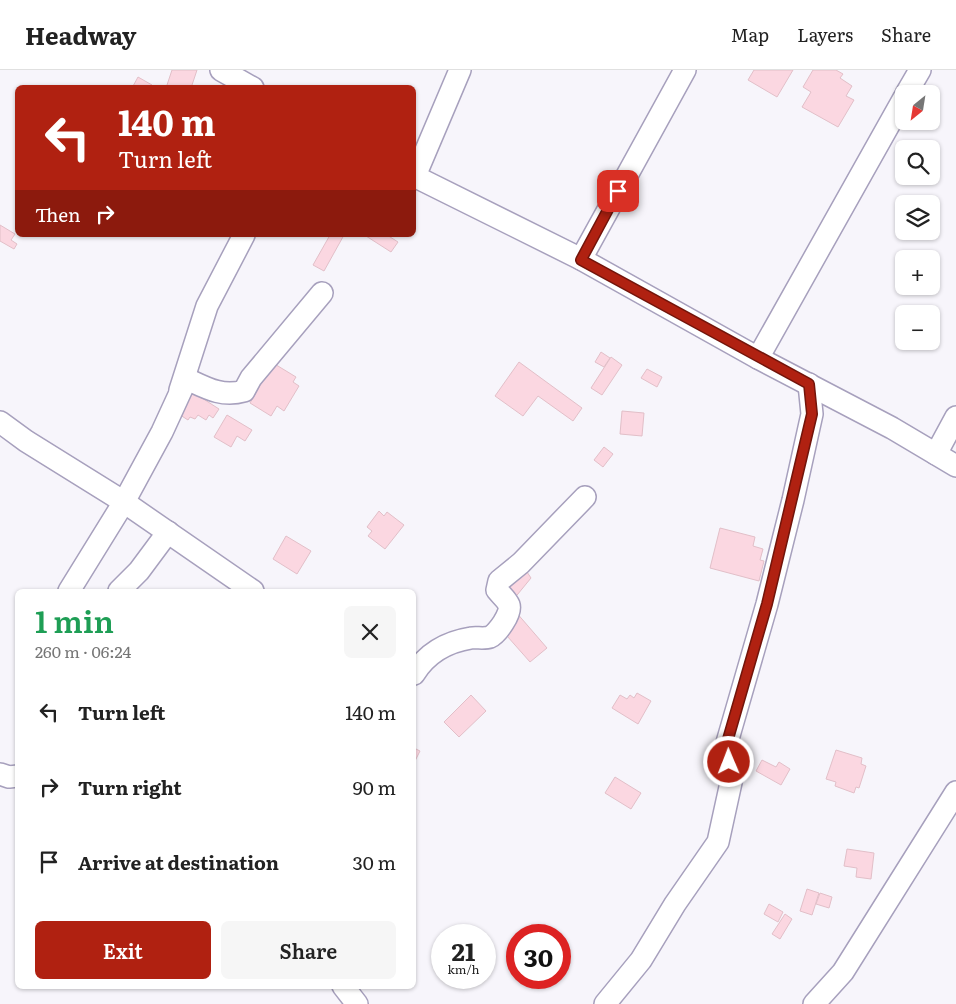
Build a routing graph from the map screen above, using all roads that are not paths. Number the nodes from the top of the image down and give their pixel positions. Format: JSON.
{"nodes":[{"id":1,"x":222,"y":70,"type":"edge"},
{"id":2,"x":460,"y":70,"type":"edge"},
{"id":3,"x":685,"y":70,"type":"edge"},
{"id":4,"x":920,"y":70,"type":"edge"},
{"id":5,"x":248,"y":85,"type":"edge"},
{"id":6,"x":911,"y":85,"type":"edge"},
{"id":7,"x":895,"y":114,"type":"edge"},
{"id":8,"x":416,"y":171,"type":"edge"},
{"id":9,"x":416,"y":177,"type":"edge"},
{"id":10,"x":243,"y":237,"type":"edge"},
{"id":11,"x":581,"y":260,"type":"junction"},
{"id":12,"x":322,"y":293,"type":"dead end"},
{"id":13,"x":758,"y":358,"type":"junction"},
{"id":14,"x":809,"y":384,"type":"junction"},
{"id":15,"x":180,"y":390,"type":"junction"},
{"id":16,"x":956,"y":417,"type":"edge"},
{"id":17,"x":0,"y":422,"type":"edge"},
{"id":18,"x":936,"y":454,"type":"junction"},
{"id":19,"x":956,"y":466,"type":"edge"},
{"id":20,"x":585,"y":497,"type":"dead end"},
{"id":21,"x":124,"y":502,"type":"junction"},
{"id":22,"x":168,"y":532,"type":"junction"},
{"id":23,"x":70,"y":589,"type":"edge"},
{"id":24,"x":121,"y":589,"type":"edge"},
{"id":25,"x":250,"y":589,"type":"edge"},
{"id":26,"x":416,"y":671,"type":"edge"},
{"id":27,"x":0,"y":774,"type":"edge"},
{"id":28,"x":15,"y":776,"type":"edge"},
{"id":29,"x":956,"y":792,"type":"edge"},
{"id":30,"x":345,"y":989,"type":"edge"},
{"id":31,"x":357,"y":1004,"type":"edge"},
{"id":32,"x":605,"y":1004,"type":"edge"},
{"id":33,"x":814,"y":1004,"type":"edge"}],
"edges":[{"from":1,"to":5,"type":"street"},
{"from":2,"to":8,"type":"street"},
{"from":3,"to":11,"type":"street"},
{"from":4,"to":6,"type":"street"},
{"from":7,"to":13,"type":"street"},
{"from":9,"to":11,"type":"street"},
{"from":10,"to":15,"type":"street"},
{"from":11,"to":13,"type":"street"},
{"from":12,"to":15,"type":"street"},
{"from":13,"to":14,"type":"street"},
{"from":14,"to":18,"type":"street"},
{"from":14,"to":32,"type":"street"},
{"from":15,"to":21,"type":"street"},
{"from":16,"to":18,"type":"street"},
{"from":17,"to":21,"type":"street"},
{"from":18,"to":19,"type":"street"},
{"from":20,"to":26,"type":"street"},
{"from":21,"to":22,"type":"street"},
{"from":21,"to":23,"type":"street"},
{"from":22,"to":24,"type":"street"},
{"from":22,"to":25,"type":"street"},
{"from":27,"to":28,"type":"street"},
{"from":29,"to":33,"type":"street"},
{"from":30,"to":31,"type":"street"}]}
